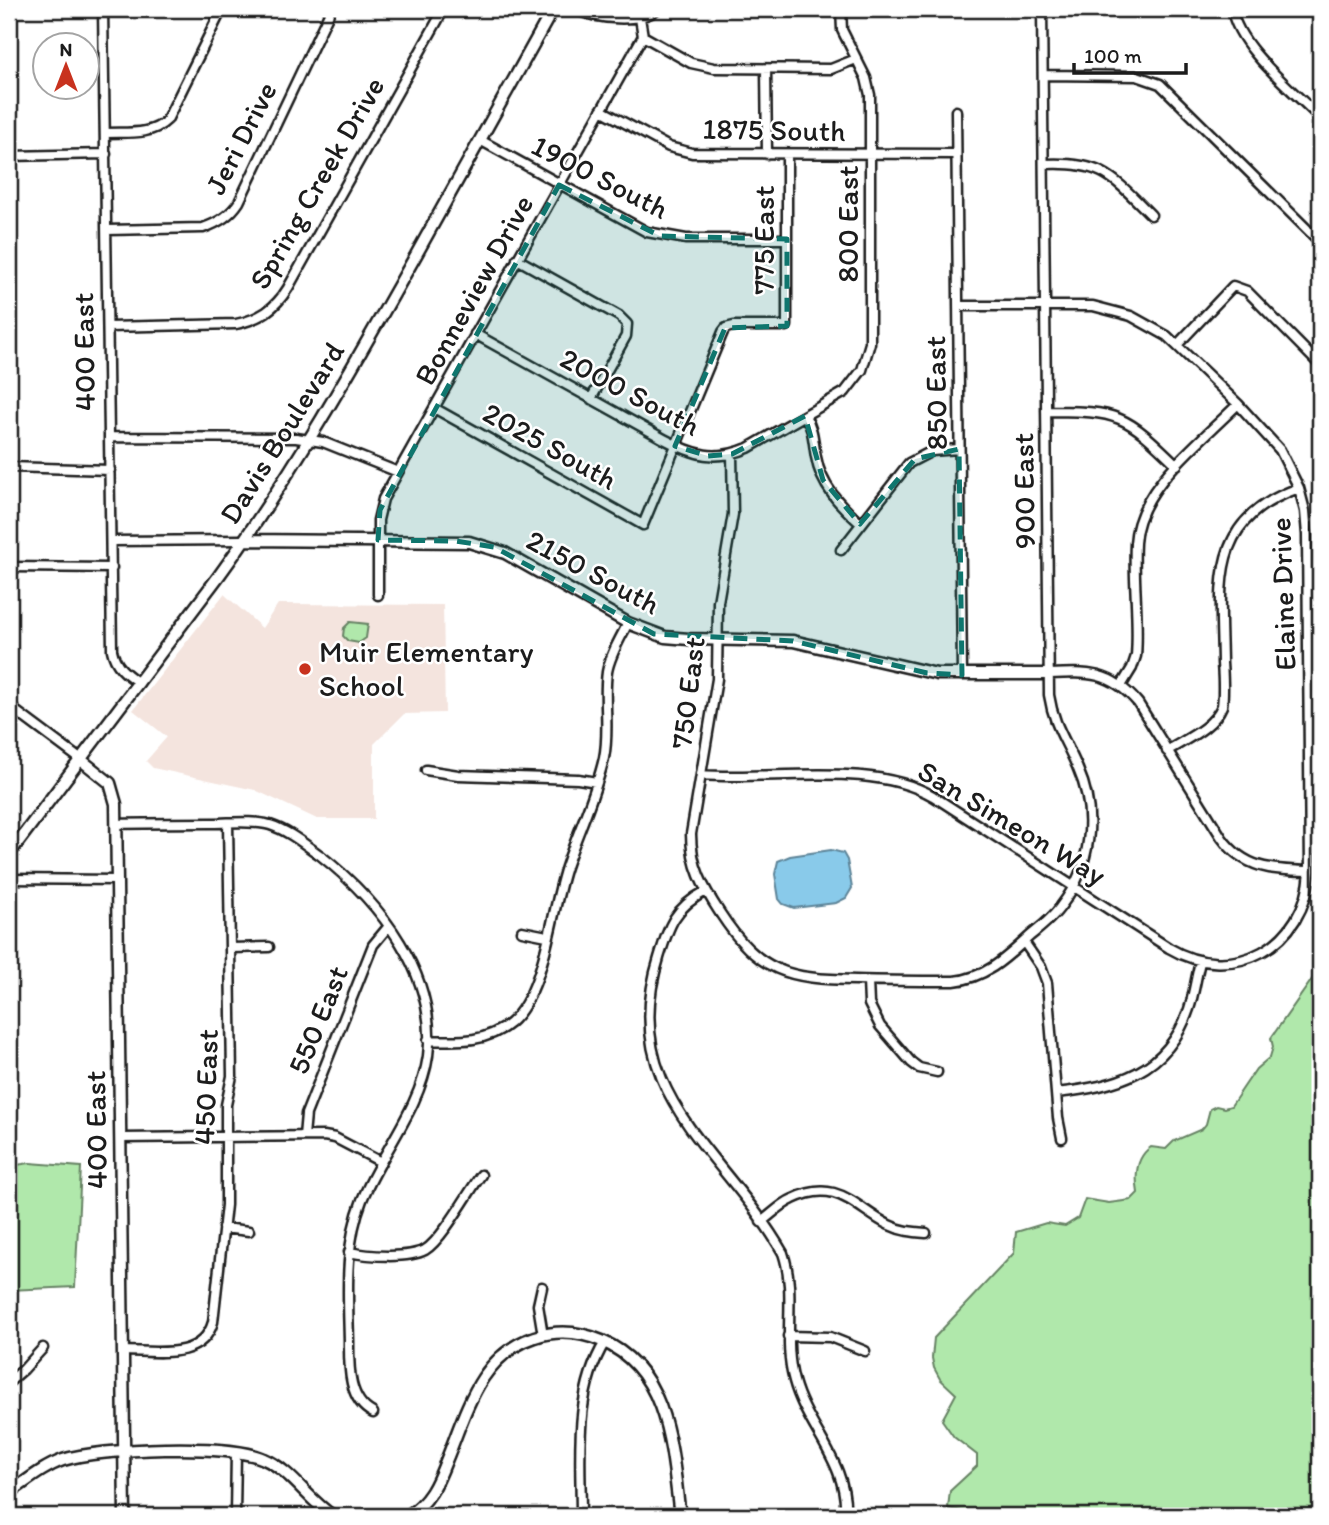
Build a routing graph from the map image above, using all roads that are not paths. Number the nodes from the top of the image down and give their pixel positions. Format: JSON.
{"nodes":[{"id":1,"x":103,"y":9,"type":"edge"},
{"id":2,"x":222,"y":9,"type":"edge"},
{"id":3,"x":331,"y":9,"type":"edge"},
{"id":4,"x":444,"y":9,"type":"edge"},
{"id":5,"x":553,"y":9,"type":"edge"},
{"id":6,"x":576,"y":9,"type":"edge"},
{"id":7,"x":657,"y":9,"type":"edge"},
{"id":8,"x":841,"y":9,"type":"edge"},
{"id":9,"x":1042,"y":9,"type":"edge"},
{"id":10,"x":1232,"y":9,"type":"edge"},
{"id":11,"x":640,"y":18,"type":"junction"},
{"id":12,"x":643,"y":36,"type":"junction"},
{"id":13,"x":856,"y":59,"type":"junction"},
{"id":14,"x":766,"y":69,"type":"junction"},
{"id":15,"x":1043,"y":75,"type":"junction"},
{"id":16,"x":601,"y":110,"type":"junction"},
{"id":17,"x":956,"y":111,"type":"dead end"},
{"id":18,"x":1320,"y":118,"type":"edge"},
{"id":19,"x":106,"y":133,"type":"junction"},
{"id":20,"x":480,"y":140,"type":"junction"},
{"id":21,"x":106,"y":154,"type":"junction"},
{"id":22,"x":767,"y":154,"type":"junction"},
{"id":23,"x":787,"y":154,"type":"junction"},
{"id":24,"x":871,"y":154,"type":"junction"},
{"id":25,"x":956,"y":154,"type":"junction"},
{"id":26,"x":9,"y":156,"type":"edge"},
{"id":27,"x":1044,"y":164,"type":"junction"},
{"id":28,"x":559,"y":185,"type":"junction"},
{"id":29,"x":1151,"y":215,"type":"dead end"},
{"id":30,"x":107,"y":230,"type":"junction"},
{"id":31,"x":787,"y":239,"type":"junction"},
{"id":32,"x":1320,"y":242,"type":"edge"},
{"id":33,"x":517,"y":259,"type":"junction"},
{"id":34,"x":1045,"y":305,"type":"junction"},
{"id":35,"x":958,"y":306,"type":"junction"},
{"id":36,"x":108,"y":327,"type":"junction"},
{"id":37,"x":475,"y":334,"type":"junction"},
{"id":38,"x":1178,"y":344,"type":"junction"},
{"id":39,"x":1320,"y":365,"type":"edge"},
{"id":40,"x":591,"y":399,"type":"junction"},
{"id":41,"x":1238,"y":404,"type":"junction"},
{"id":42,"x":434,"y":408,"type":"junction"},
{"id":43,"x":1046,"y":411,"type":"junction"},
{"id":44,"x":805,"y":416,"type":"junction"},
{"id":45,"x":110,"y":437,"type":"junction"},
{"id":46,"x":311,"y":440,"type":"junction"},
{"id":47,"x":676,"y":445,"type":"junction"},
{"id":48,"x":959,"y":449,"type":"junction"},
{"id":49,"x":732,"y":454,"type":"junction"},
{"id":50,"x":1177,"y":465,"type":"junction"},
{"id":51,"x":9,"y":467,"type":"edge"},
{"id":52,"x":110,"y":470,"type":"junction"},
{"id":53,"x":398,"y":472,"type":"junction"},
{"id":54,"x":1299,"y":488,"type":"junction"},
{"id":55,"x":861,"y":524,"type":"junction"},
{"id":56,"x":245,"y":540,"type":"junction"},
{"id":57,"x":378,"y":540,"type":"junction"},
{"id":58,"x":111,"y":541,"type":"junction"},
{"id":59,"x":841,"y":550,"type":"dead end"},
{"id":60,"x":9,"y":566,"type":"edge"},
{"id":61,"x":112,"y":568,"type":"junction"},
{"id":62,"x":378,"y":595,"type":"dead end"},
{"id":63,"x":628,"y":623,"type":"junction"},
{"id":64,"x":719,"y":639,"type":"junction"},
{"id":65,"x":1309,"y":673,"type":"junction"},
{"id":66,"x":1318,"y":673,"type":"dead end"},
{"id":67,"x":1049,"y":674,"type":"junction"},
{"id":68,"x":962,"y":675,"type":"junction"},
{"id":69,"x":139,"y":683,"type":"junction"},
{"id":70,"x":1121,"y":686,"type":"junction"},
{"id":71,"x":9,"y":706,"type":"edge"},
{"id":72,"x":1167,"y":751,"type":"junction"},
{"id":73,"x":80,"y":759,"type":"junction"},
{"id":74,"x":426,"y":770,"type":"dead end"},
{"id":75,"x":701,"y":775,"type":"junction"},
{"id":76,"x":597,"y":782,"type":"junction"},
{"id":77,"x":229,"y":823,"type":"junction"},
{"id":78,"x":117,"y":824,"type":"junction"},
{"id":79,"x":9,"y":854,"type":"edge"},
{"id":80,"x":1310,"y":871,"type":"junction"},
{"id":81,"x":9,"y":879,"type":"edge"},
{"id":82,"x":117,"y":880,"type":"junction"},
{"id":83,"x":1073,"y":887,"type":"junction"},
{"id":84,"x":706,"y":891,"type":"junction"},
{"id":85,"x":388,"y":927,"type":"junction"},
{"id":86,"x":522,"y":931,"type":"dead end"},
{"id":87,"x":547,"y":936,"type":"junction"},
{"id":88,"x":1024,"y":942,"type":"junction"},
{"id":89,"x":269,"y":947,"type":"dead end"},
{"id":90,"x":230,"y":948,"type":"junction"},
{"id":91,"x":1200,"y":962,"type":"junction"},
{"id":92,"x":868,"y":981,"type":"junction"},
{"id":93,"x":428,"y":1040,"type":"junction"},
{"id":94,"x":937,"y":1072,"type":"dead end"},
{"id":95,"x":1056,"y":1093,"type":"junction"},
{"id":96,"x":304,"y":1136,"type":"junction"},
{"id":97,"x":226,"y":1137,"type":"junction"},
{"id":98,"x":120,"y":1138,"type":"junction"},
{"id":99,"x":1062,"y":1138,"type":"dead end"},
{"id":100,"x":381,"y":1162,"type":"junction"},
{"id":101,"x":481,"y":1175,"type":"dead end"},
{"id":102,"x":761,"y":1222,"type":"junction"},
{"id":103,"x":223,"y":1228,"type":"junction"},
{"id":104,"x":249,"y":1231,"type":"dead end"},
{"id":105,"x":926,"y":1234,"type":"dead end"},
{"id":106,"x":349,"y":1252,"type":"junction"},
{"id":107,"x":542,"y":1287,"type":"dead end"},
{"id":108,"x":543,"y":1335,"type":"junction"},
{"id":109,"x":788,"y":1336,"type":"junction"},
{"id":110,"x":605,"y":1342,"type":"junction"},
{"id":111,"x":43,"y":1348,"type":"dead end"},
{"id":112,"x":123,"y":1351,"type":"junction"},
{"id":113,"x":865,"y":1351,"type":"dead end"},
{"id":114,"x":9,"y":1382,"type":"edge"},
{"id":115,"x":373,"y":1413,"type":"dead end"},
{"id":116,"x":124,"y":1450,"type":"junction"},
{"id":117,"x":236,"y":1452,"type":"junction"},
{"id":118,"x":9,"y":1493,"type":"edge"},
{"id":119,"x":125,"y":1516,"type":"edge"},
{"id":120,"x":235,"y":1516,"type":"edge"},
{"id":121,"x":333,"y":1516,"type":"edge"},
{"id":122,"x":407,"y":1516,"type":"edge"},
{"id":123,"x":580,"y":1516,"type":"edge"},
{"id":124,"x":680,"y":1516,"type":"edge"},
{"id":125,"x":845,"y":1516,"type":"edge"}],
"edges":[{"from":1,"to":19,"type":"street","name":"400 East"},
{"from":2,"to":19,"type":"street"},
{"from":3,"to":30,"type":"street","name":"Jeri Drive"},
{"from":4,"to":36,"type":"street","name":"Spring Creek Drive"},
{"from":5,"to":20,"type":"street","name":"Davis Boulevard"},
{"from":6,"to":11,"type":"street"},
{"from":7,"to":11,"type":"street"},
{"from":8,"to":13,"type":"street","name":"800 East"},
{"from":9,"to":15,"type":"street","name":"900 East"},
{"from":10,"to":18,"type":"street"},
{"from":11,"to":12,"type":"street"},
{"from":12,"to":14,"type":"street"},
{"from":12,"to":16,"type":"street","name":"Bonneview Drive"},
{"from":13,"to":14,"type":"street"},
{"from":13,"to":24,"type":"street","name":"800 East"},
{"from":14,"to":22,"type":"street","name":"775 East"},
{"from":15,"to":27,"type":"street","name":"900 East"},
{"from":15,"to":32,"type":"street"},
{"from":16,"to":22,"type":"street","name":"1875 South"},
{"from":16,"to":28,"type":"street","name":"Bonneview Drive"},
{"from":17,"to":25,"type":"street","name":"850 East"},
{"from":19,"to":21,"type":"street","name":"400 East"},
{"from":20,"to":28,"type":"street","name":"1900 South"},
{"from":20,"to":46,"type":"street","name":"Davis Boulevard"},
{"from":21,"to":26,"type":"street"},
{"from":21,"to":30,"type":"street","name":"400 East"},
{"from":22,"to":23,"type":"street","name":"1875 South"},
{"from":23,"to":24,"type":"street","name":"1875 South"},
{"from":23,"to":31,"type":"street","name":"775 East"},
{"from":24,"to":25,"type":"street","name":"1875 South"},
{"from":24,"to":44,"type":"street","name":"800 East"},
{"from":25,"to":35,"type":"street","name":"850 East"},
{"from":27,"to":29,"type":"street"},
{"from":27,"to":34,"type":"street","name":"900 East"},
{"from":28,"to":31,"type":"street","name":"1900 South"},
{"from":28,"to":33,"type":"street","name":"Bonneview Drive"},
{"from":30,"to":36,"type":"street","name":"400 East"},
{"from":31,"to":47,"type":"street","name":"775 East"},
{"from":33,"to":37,"type":"street","name":"Bonneview Drive"},
{"from":33,"to":40,"type":"street"},
{"from":34,"to":35,"type":"street","name":"Elaine Drive"},
{"from":34,"to":38,"type":"street","name":"Elaine Drive"},
{"from":34,"to":43,"type":"street","name":"900 East"},
{"from":35,"to":48,"type":"street","name":"850 East"},
{"from":36,"to":45,"type":"street","name":"400 East"},
{"from":37,"to":40,"type":"street","name":"2000 South"},
{"from":37,"to":42,"type":"street","name":"Bonneview Drive"},
{"from":38,"to":39,"type":"street"},
{"from":38,"to":41,"type":"street","name":"Elaine Drive"},
{"from":40,"to":47,"type":"street","name":"2000 South"},
{"from":41,"to":50,"type":"street"},
{"from":41,"to":54,"type":"street","name":"Elaine Drive"},
{"from":42,"to":47,"type":"street","name":"2025 South"},
{"from":42,"to":53,"type":"street","name":"Bonneview Drive"},
{"from":43,"to":50,"type":"street"},
{"from":43,"to":67,"type":"street","name":"900 East"},
{"from":44,"to":49,"type":"street","name":"2000 South"},
{"from":44,"to":55,"type":"street"},
{"from":45,"to":46,"type":"street"},
{"from":45,"to":52,"type":"street","name":"400 East"},
{"from":46,"to":53,"type":"street"},
{"from":46,"to":56,"type":"street","name":"Davis Boulevard"},
{"from":47,"to":49,"type":"street","name":"2000 South"},
{"from":48,"to":55,"type":"street"},
{"from":48,"to":68,"type":"street","name":"850 East"},
{"from":49,"to":64,"type":"street","name":"750 East"},
{"from":50,"to":70,"type":"street"},
{"from":51,"to":52,"type":"street"},
{"from":52,"to":58,"type":"street","name":"400 East"},
{"from":53,"to":57,"type":"street","name":"Bonneview Drive"},
{"from":54,"to":65,"type":"street","name":"Elaine Drive"},
{"from":54,"to":72,"type":"street"},
{"from":55,"to":59,"type":"street"},
{"from":56,"to":57,"type":"street","name":"2150 South"},
{"from":56,"to":58,"type":"street","name":"2150 South"},
{"from":56,"to":69,"type":"street","name":"Davis Boulevard"},
{"from":57,"to":62,"type":"street","name":"Bonneview Drive"},
{"from":57,"to":63,"type":"street","name":"2150 South"},
{"from":58,"to":61,"type":"street","name":"400 East"},
{"from":60,"to":61,"type":"street"},
{"from":61,"to":69,"type":"street","name":"400 East"},
{"from":63,"to":64,"type":"street","name":"2150 South"},
{"from":63,"to":76,"type":"street"},
{"from":64,"to":68,"type":"street","name":"2150 South"},
{"from":64,"to":75,"type":"street","name":"750 East"},
{"from":65,"to":66,"type":"street"},
{"from":65,"to":80,"type":"street","name":"Elaine Drive"},
{"from":67,"to":68,"type":"street","name":"2150 South"},
{"from":67,"to":70,"type":"street"},
{"from":67,"to":83,"type":"street","name":"900 East"},
{"from":69,"to":73,"type":"street","name":"Davis Boulevard"},
{"from":70,"to":72,"type":"street"},
{"from":71,"to":73,"type":"street"},
{"from":72,"to":80,"type":"street"},
{"from":73,"to":78,"type":"street","name":"400 East"},
{"from":73,"to":79,"type":"street","name":"Davis Boulevard"},
{"from":74,"to":76,"type":"street"},
{"from":75,"to":83,"type":"street","name":"San Simeon Way"},
{"from":75,"to":84,"type":"street","name":"750 East"},
{"from":76,"to":87,"type":"street"},
{"from":77,"to":78,"type":"street"},
{"from":77,"to":85,"type":"street"},
{"from":77,"to":90,"type":"street","name":"450 East"},
{"from":78,"to":82,"type":"street","name":"400 East"},
{"from":80,"to":91,"type":"street","name":"Elaine Drive"},
{"from":81,"to":82,"type":"street"},
{"from":82,"to":98,"type":"street","name":"400 East"},
{"from":83,"to":88,"type":"street","name":"900 East"},
{"from":83,"to":91,"type":"street","name":"San Simeon Way"},
{"from":84,"to":92,"type":"street","name":"750 East"},
{"from":84,"to":102,"type":"street"},
{"from":85,"to":93,"type":"street"},
{"from":85,"to":96,"type":"street","name":"550 East"},
{"from":86,"to":87,"type":"street"},
{"from":87,"to":93,"type":"street"},
{"from":88,"to":92,"type":"street","name":"900 East"},
{"from":88,"to":95,"type":"street"},
{"from":89,"to":90,"type":"street"},
{"from":90,"to":97,"type":"street","name":"450 East"},
{"from":91,"to":95,"type":"street"},
{"from":92,"to":94,"type":"street"},
{"from":93,"to":100,"type":"street"},
{"from":95,"to":99,"type":"street"},
{"from":96,"to":97,"type":"street"},
{"from":96,"to":100,"type":"street"},
{"from":97,"to":98,"type":"street"},
{"from":97,"to":103,"type":"street","name":"450 East"},
{"from":98,"to":112,"type":"street","name":"400 East"},
{"from":100,"to":106,"type":"street"},
{"from":101,"to":106,"type":"street"},
{"from":102,"to":105,"type":"street"},
{"from":102,"to":109,"type":"street"},
{"from":103,"to":104,"type":"street"},
{"from":103,"to":112,"type":"street","name":"450 East"},
{"from":106,"to":115,"type":"street"},
{"from":107,"to":108,"type":"street"},
{"from":108,"to":110,"type":"street"},
{"from":108,"to":122,"type":"street"},
{"from":109,"to":113,"type":"street"},
{"from":109,"to":125,"type":"street"},
{"from":110,"to":123,"type":"street"},
{"from":110,"to":124,"type":"street"},
{"from":111,"to":114,"type":"street"},
{"from":112,"to":116,"type":"street","name":"400 East"},
{"from":116,"to":117,"type":"street"},
{"from":116,"to":118,"type":"street"},
{"from":116,"to":119,"type":"street","name":"400 East"},
{"from":117,"to":120,"type":"street"},
{"from":117,"to":121,"type":"street"}]}
